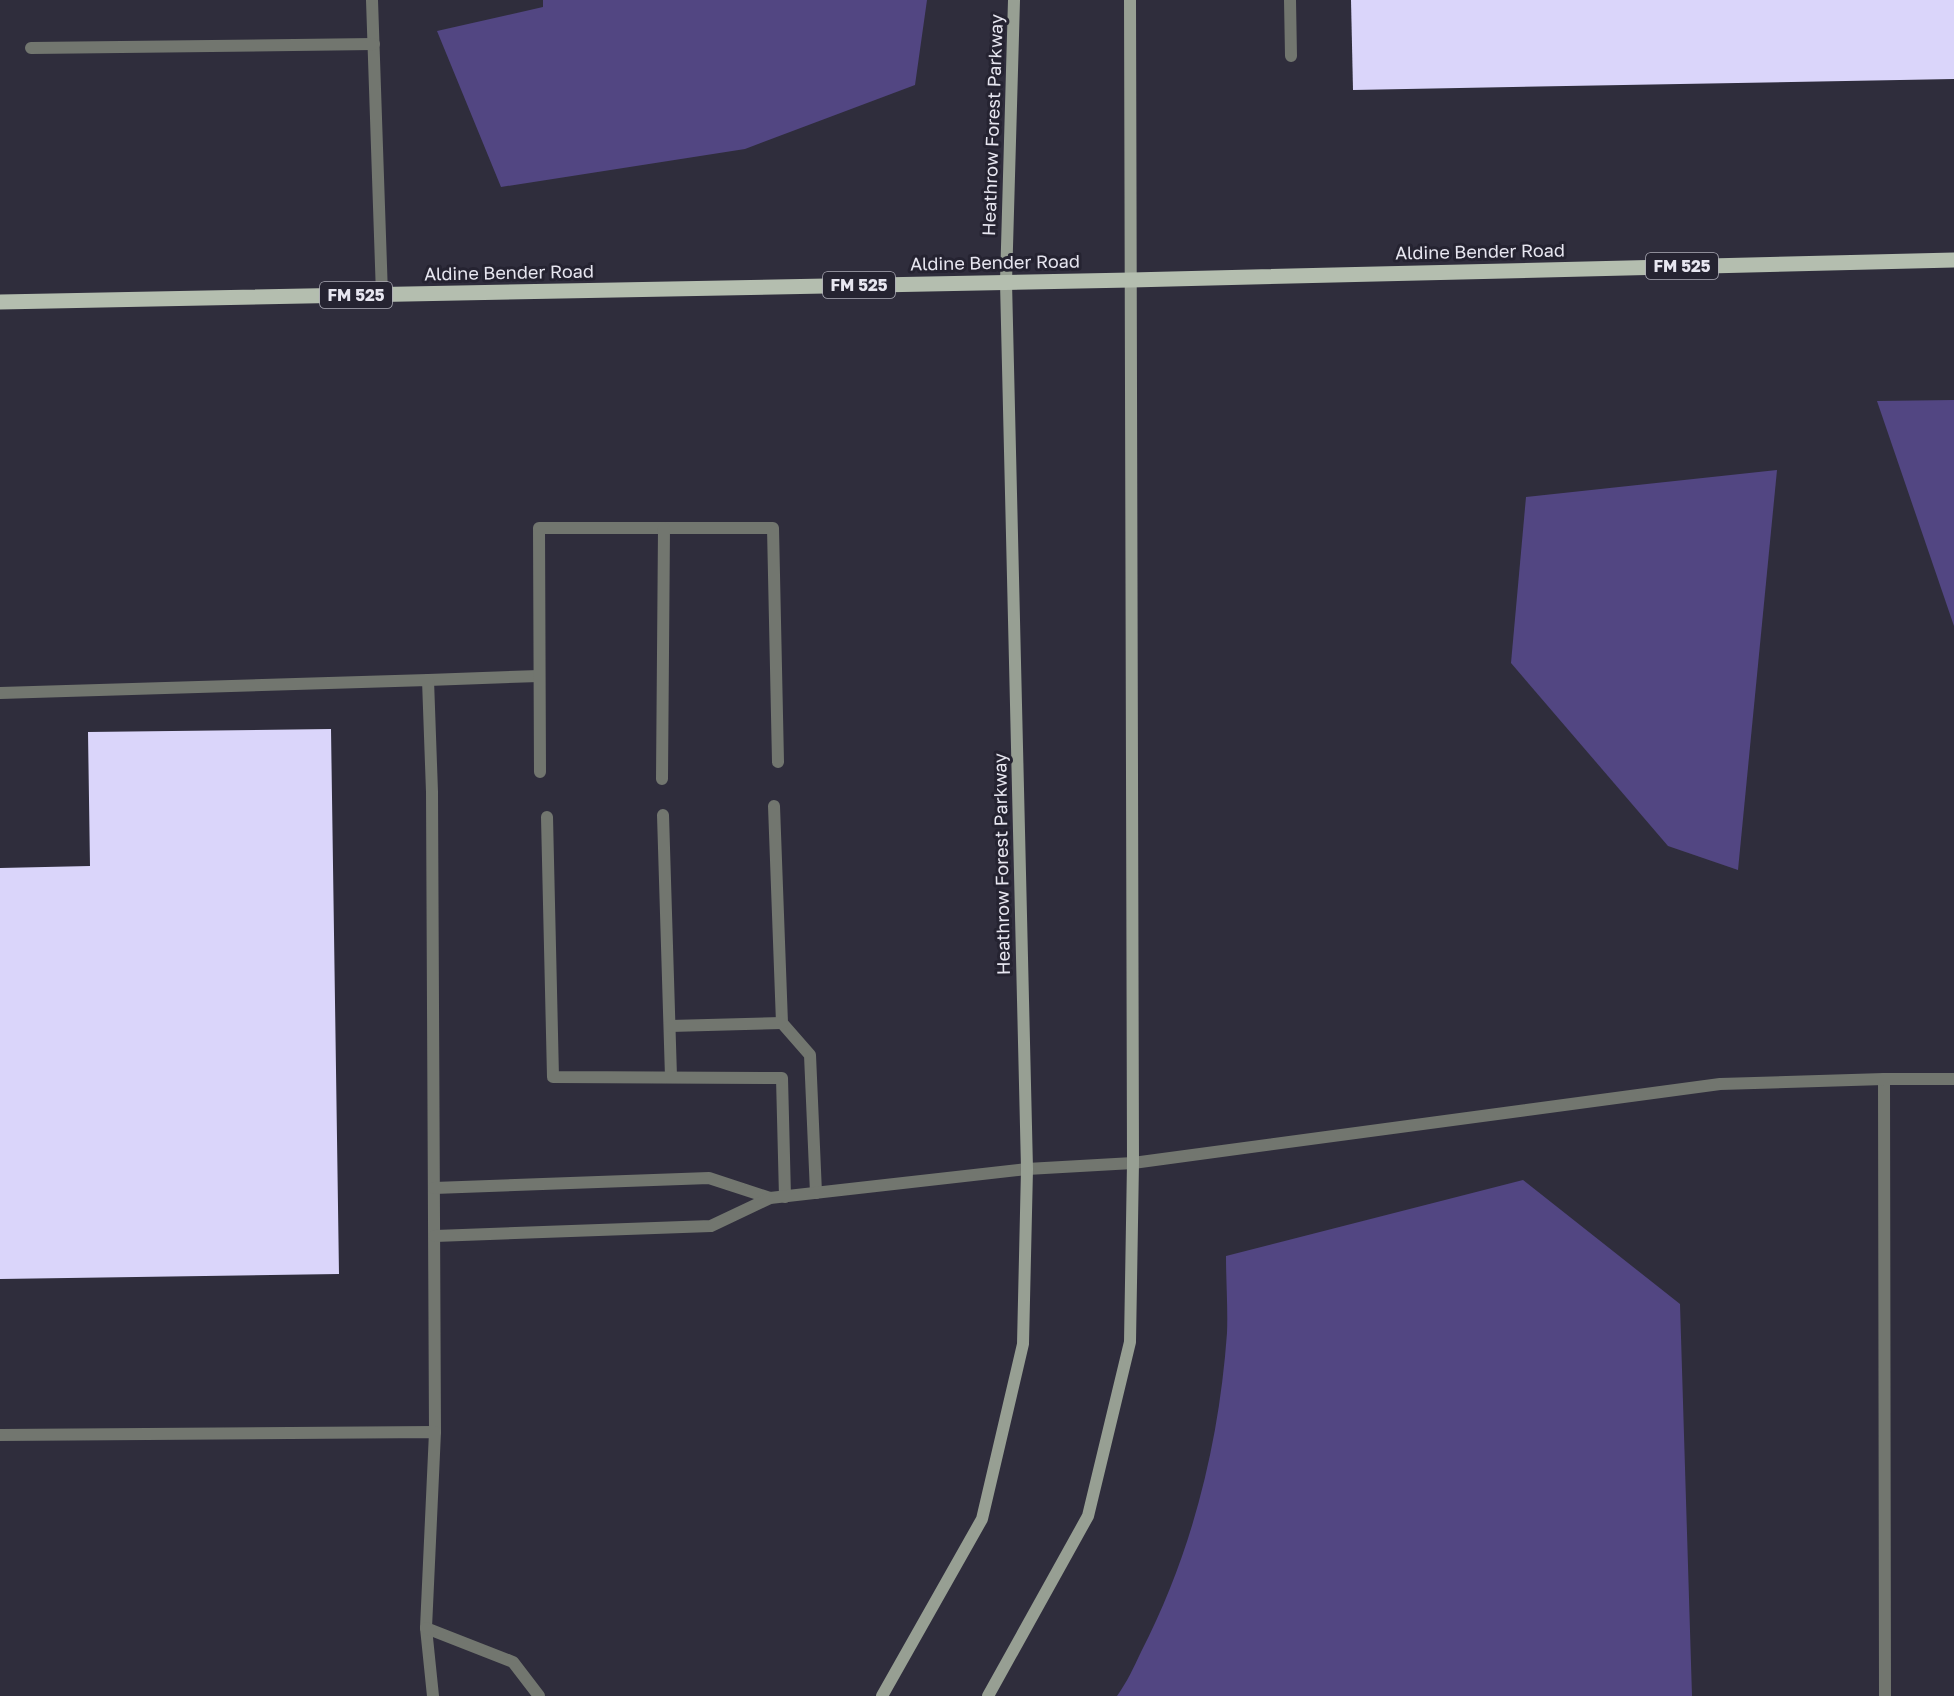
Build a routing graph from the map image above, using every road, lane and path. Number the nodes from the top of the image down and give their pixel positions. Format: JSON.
{"nodes":[{"id":1,"x":372,"y":0,"type":"edge"},
{"id":2,"x":1014,"y":0,"type":"edge"},
{"id":3,"x":1130,"y":0,"type":"edge"},
{"id":4,"x":1290,"y":0,"type":"edge"},
{"id":5,"x":374,"y":44,"type":"junction"},
{"id":6,"x":31,"y":48,"type":"dead end"},
{"id":7,"x":1291,"y":56,"type":"dead end"},
{"id":8,"x":1954,"y":260,"type":"edge"},
{"id":9,"x":1131,"y":280,"type":"junction"},
{"id":10,"x":1006,"y":282,"type":"junction"},
{"id":11,"x":382,"y":295,"type":"junction"},
{"id":12,"x":0,"y":302,"type":"edge"},
{"id":13,"x":664,"y":528,"type":"junction"},
{"id":14,"x":539,"y":676,"type":"junction"},
{"id":15,"x":428,"y":680,"type":"junction"},
{"id":16,"x":0,"y":693,"type":"edge"},
{"id":17,"x":778,"y":762,"type":"dead end"},
{"id":18,"x":540,"y":772,"type":"dead end"},
{"id":19,"x":662,"y":779,"type":"dead end"},
{"id":20,"x":774,"y":806,"type":"dead end"},
{"id":21,"x":663,"y":815,"type":"dead end"},
{"id":22,"x":547,"y":817,"type":"dead end"},
{"id":23,"x":782,"y":1023,"type":"junction"},
{"id":24,"x":670,"y":1026,"type":"junction"},
{"id":25,"x":671,"y":1077,"type":"junction"},
{"id":26,"x":1884,"y":1079,"type":"junction"},
{"id":27,"x":1954,"y":1079,"type":"edge"},
{"id":28,"x":1133,"y":1163,"type":"junction"},
{"id":29,"x":1027,"y":1169,"type":"junction"},
{"id":30,"x":434,"y":1188,"type":"junction"},
{"id":31,"x":816,"y":1193,"type":"junction"},
{"id":32,"x":785,"y":1197,"type":"junction"},
{"id":33,"x":770,"y":1198,"type":"junction"},
{"id":34,"x":435,"y":1236,"type":"junction"},
{"id":35,"x":435,"y":1432,"type":"junction"},
{"id":36,"x":0,"y":1435,"type":"edge"},
{"id":37,"x":426,"y":1628,"type":"junction"},
{"id":38,"x":433,"y":1696,"type":"edge"},
{"id":39,"x":539,"y":1696,"type":"edge"},
{"id":40,"x":882,"y":1696,"type":"edge"},
{"id":41,"x":988,"y":1696,"type":"edge"},
{"id":42,"x":1885,"y":1696,"type":"edge"}],
"edges":[{"from":1,"to":5,"type":"lane"},
{"from":2,"to":10,"type":"street","name":"Heathrow Forest Parkway"},
{"from":3,"to":9,"type":"street"},
{"from":4,"to":7,"type":"lane"},
{"from":5,"to":6,"type":"lane"},
{"from":5,"to":11,"type":"lane"},
{"from":8,"to":9,"type":"main road","name":"Aldine Bender Road","number":"FM 525"},
{"from":9,"to":10,"type":"main road","name":"Aldine Bender Road","number":"FM 525"},
{"from":9,"to":28,"type":"street"},
{"from":10,"to":11,"type":"main road","name":"Aldine Bender Road","number":"FM 525"},
{"from":10,"to":29,"type":"street","name":"Heathrow Forest Parkway"},
{"from":11,"to":12,"type":"main road","name":"Aldine Bender Road","number":"FM 525"},
{"from":13,"to":14,"type":"lane"},
{"from":13,"to":17,"type":"lane"},
{"from":13,"to":19,"type":"lane"},
{"from":14,"to":15,"type":"lane"},
{"from":14,"to":18,"type":"lane"},
{"from":15,"to":16,"type":"lane"},
{"from":15,"to":30,"type":"lane"},
{"from":20,"to":23,"type":"lane"},
{"from":21,"to":24,"type":"lane"},
{"from":22,"to":25,"type":"lane"},
{"from":23,"to":24,"type":"lane"},
{"from":23,"to":31,"type":"lane"},
{"from":24,"to":25,"type":"lane"},
{"from":25,"to":32,"type":"lane"},
{"from":26,"to":27,"type":"lane"},
{"from":26,"to":28,"type":"lane"},
{"from":26,"to":42,"type":"lane"},
{"from":28,"to":29,"type":"lane"},
{"from":28,"to":41,"type":"street"},
{"from":29,"to":31,"type":"lane"},
{"from":29,"to":40,"type":"street","name":"Heathrow Forest Parkway"},
{"from":30,"to":33,"type":"lane"},
{"from":30,"to":34,"type":"lane"},
{"from":31,"to":32,"type":"lane"},
{"from":32,"to":33,"type":"lane"},
{"from":33,"to":34,"type":"lane"},
{"from":34,"to":35,"type":"lane"},
{"from":35,"to":36,"type":"lane"},
{"from":35,"to":37,"type":"lane"},
{"from":37,"to":38,"type":"lane"},
{"from":37,"to":39,"type":"lane"}]}
